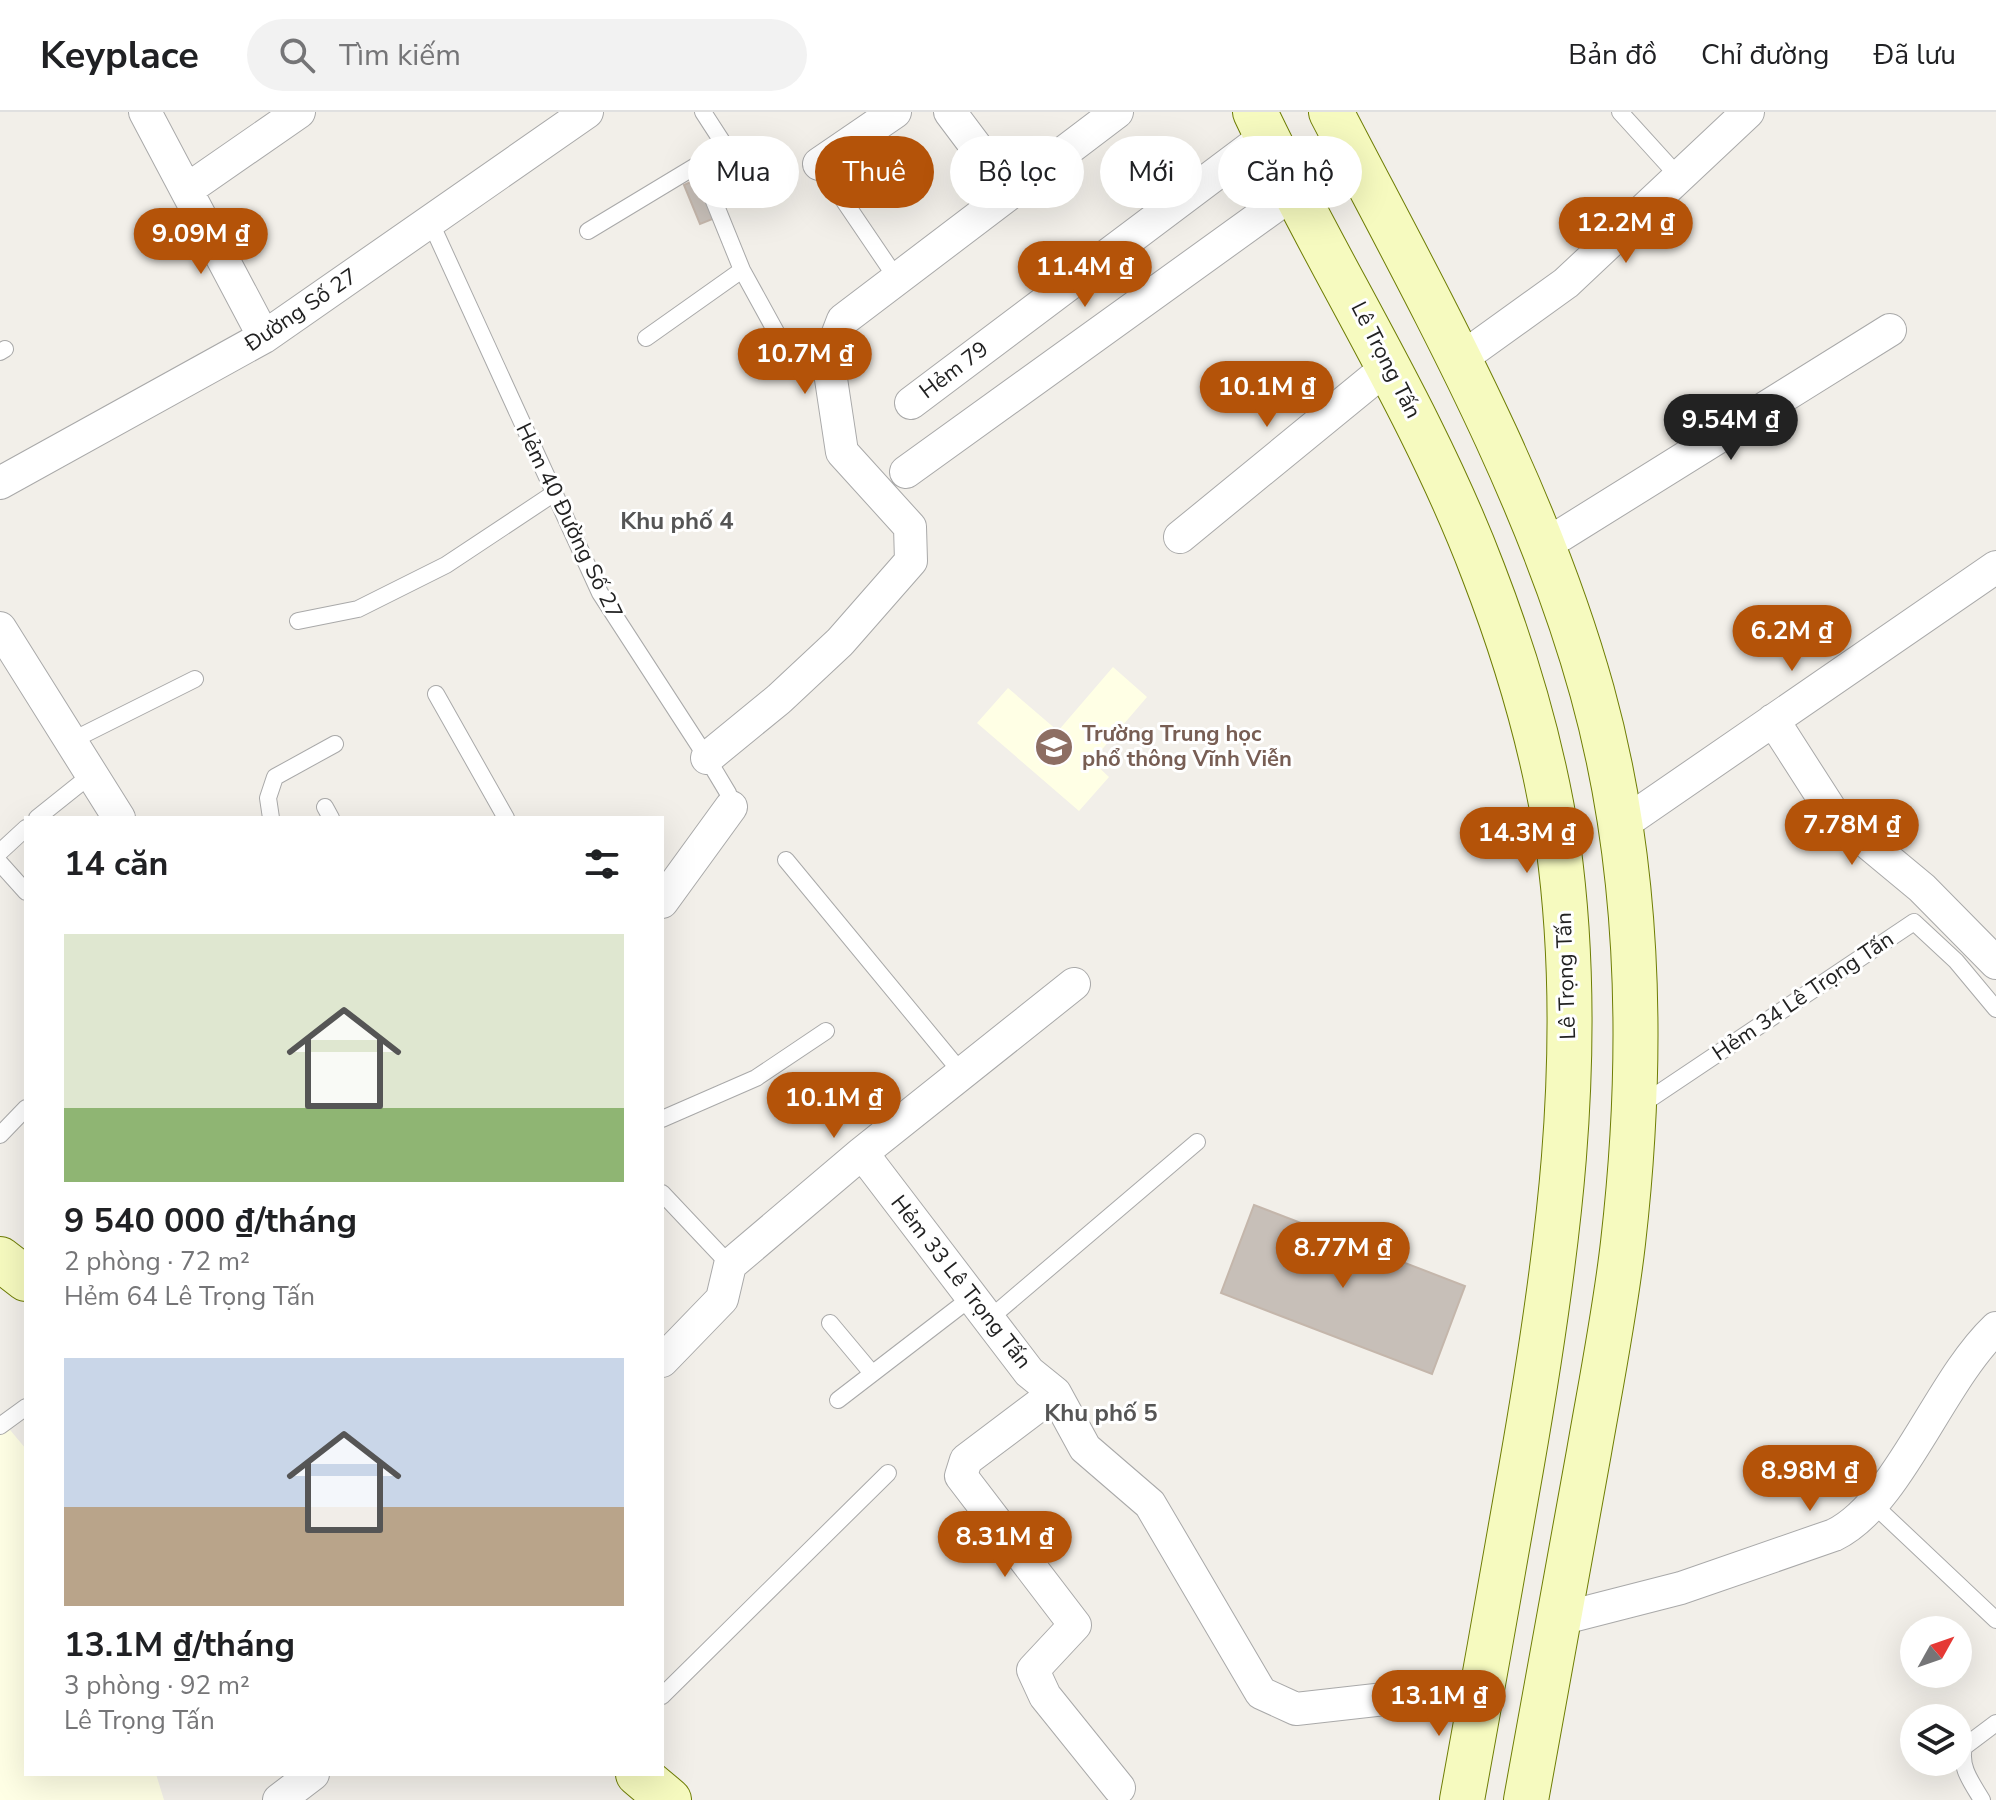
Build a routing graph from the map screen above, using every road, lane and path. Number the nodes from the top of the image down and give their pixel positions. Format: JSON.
{"nodes":[{"id":1,"x":145,"y":112,"type":"edge"},
{"id":2,"x":299,"y":112,"type":"edge"},
{"id":3,"x":587,"y":112,"type":"edge"},
{"id":4,"x":703,"y":112,"type":"edge"},
{"id":5,"x":895,"y":112,"type":"edge"},
{"id":6,"x":950,"y":112,"type":"edge"},
{"id":7,"x":1117,"y":112,"type":"edge"},
{"id":8,"x":1331,"y":112,"type":"edge"},
{"id":9,"x":1620,"y":112,"type":"edge"},
{"id":10,"x":1748,"y":112,"type":"edge"},
{"id":11,"x":1260,"y":124,"type":"edge"},
{"id":12,"x":719,"y":136,"type":"edge"},
{"id":13,"x":860,"y":136,"type":"edge"},
{"id":14,"x":968,"y":136,"type":"edge"},
{"id":15,"x":1084,"y":137,"type":"edge"},
{"id":16,"x":688,"y":171,"type":"edge"},
{"id":17,"x":1679,"y":177,"type":"junction"},
{"id":18,"x":188,"y":189,"type":"junction"},
{"id":19,"x":717,"y":208,"type":"edge"},
{"id":20,"x":849,"y":208,"type":"edge"},
{"id":21,"x":989,"y":208,"type":"edge"},
{"id":22,"x":1272,"y":208,"type":"edge"},
{"id":23,"x":1305,"y":208,"type":"edge"},
{"id":24,"x":430,"y":221,"type":"junction"},
{"id":25,"x":588,"y":231,"type":"dead end"},
{"id":26,"x":742,"y":270,"type":"junction"},
{"id":27,"x":897,"y":279,"type":"junction"},
{"id":28,"x":1890,"y":330,"type":"dead end"},
{"id":29,"x":264,"y":337,"type":"junction"},
{"id":30,"x":646,"y":338,"type":"dead end"},
{"id":31,"x":828,"y":359,"type":"junction"},
{"id":32,"x":1459,"y":360,"type":"junction"},
{"id":33,"x":1390,"y":365,"type":"junction"},
{"id":34,"x":911,"y":403,"type":"dead end"},
{"id":35,"x":906,"y":472,"type":"dead end"},
{"id":36,"x":0,"y":483,"type":"edge"},
{"id":37,"x":553,"y":494,"type":"junction"},
{"id":38,"x":1180,"y":537,"type":"dead end"},
{"id":39,"x":1542,"y":547,"type":"junction"},
{"id":40,"x":1996,"y":567,"type":"edge"},
{"id":41,"x":298,"y":621,"type":"dead end"},
{"id":42,"x":0,"y":628,"type":"edge"},
{"id":43,"x":195,"y":679,"type":"dead end"},
{"id":44,"x":436,"y":694,"type":"dead end"},
{"id":45,"x":1773,"y":720,"type":"junction"},
{"id":46,"x":71,"y":741,"type":"junction"},
{"id":47,"x":335,"y":744,"type":"dead end"},
{"id":48,"x":707,"y":758,"type":"junction"},
{"id":49,"x":92,"y":774,"type":"junction"},
{"id":50,"x":731,"y":807,"type":"joint"},
{"id":51,"x":40,"y":816,"type":"edge"},
{"id":52,"x":118,"y":816,"type":"edge"},
{"id":53,"x":271,"y":816,"type":"edge"},
{"id":54,"x":505,"y":816,"type":"edge"},
{"id":55,"x":1620,"y":826,"type":"junction"},
{"id":56,"x":24,"y":830,"type":"edge"},
{"id":57,"x":0,"y":852,"type":"edge"},
{"id":58,"x":786,"y":860,"type":"dead end"},
{"id":59,"x":0,"y":863,"type":"edge"},
{"id":60,"x":24,"y":890,"type":"edge"},
{"id":61,"x":664,"y":899,"type":"edge"},
{"id":62,"x":1996,"y":963,"type":"edge"},
{"id":63,"x":1074,"y":984,"type":"dead end"},
{"id":64,"x":1996,"y":1009,"type":"edge"},
{"id":65,"x":826,"y":1031,"type":"dead end"},
{"id":66,"x":961,"y":1072,"type":"junction"},
{"id":67,"x":24,"y":1110,"type":"edge"},
{"id":68,"x":1633,"y":1110,"type":"junction"},
{"id":69,"x":664,"y":1118,"type":"edge"},
{"id":70,"x":0,"y":1135,"type":"edge"},
{"id":71,"x":1197,"y":1142,"type":"dead end"},
{"id":72,"x":862,"y":1153,"type":"junction"},
{"id":73,"x":664,"y":1195,"type":"edge"},
{"id":74,"x":0,"y":1259,"type":"edge"},
{"id":75,"x":730,"y":1265,"type":"junction"},
{"id":76,"x":24,"y":1277,"type":"edge"},
{"id":77,"x":981,"y":1308,"type":"junction"},
{"id":78,"x":830,"y":1323,"type":"dead end"},
{"id":79,"x":1996,"y":1328,"type":"edge"},
{"id":80,"x":664,"y":1359,"type":"edge"},
{"id":81,"x":871,"y":1372,"type":"junction"},
{"id":82,"x":1055,"y":1393,"type":"junction"},
{"id":83,"x":838,"y":1400,"type":"dead end"},
{"id":84,"x":24,"y":1408,"type":"edge"},
{"id":85,"x":0,"y":1426,"type":"edge"},
{"id":86,"x":888,"y":1473,"type":"dead end"},
{"id":87,"x":1874,"y":1505,"type":"junction"},
{"id":88,"x":1560,"y":1619,"type":"junction"},
{"id":89,"x":1996,"y":1620,"type":"edge"},
{"id":90,"x":1482,"y":1688,"type":"junction"},
{"id":91,"x":664,"y":1694,"type":"edge"},
{"id":92,"x":1996,"y":1723,"type":"edge"},
{"id":93,"x":310,"y":1776,"type":"edge"},
{"id":94,"x":640,"y":1776,"type":"edge"},
{"id":95,"x":1119,"y":1788,"type":"dead end"},
{"id":96,"x":279,"y":1800,"type":"edge"},
{"id":97,"x":669,"y":1800,"type":"edge"},
{"id":98,"x":1462,"y":1800,"type":"edge"},
{"id":99,"x":1526,"y":1800,"type":"edge"},
{"id":100,"x":1982,"y":1800,"type":"edge"}],
"edges":[{"from":1,"to":18,"type":"street"},
{"from":2,"to":18,"type":"street"},
{"from":3,"to":24,"type":"street","name":"Đường Số 27"},
{"from":4,"to":12,"type":"lane"},
{"from":5,"to":13,"type":"street"},
{"from":6,"to":14,"type":"street"},
{"from":7,"to":15,"type":"street"},
{"from":8,"to":32,"type":"main road"},
{"from":9,"to":17,"type":"lane"},
{"from":10,"to":17,"type":"street"},
{"from":11,"to":34,"type":"street","name":"Hẻm 79"},
{"from":16,"to":25,"type":"lane"},
{"from":17,"to":32,"type":"street"},
{"from":18,"to":29,"type":"street"},
{"from":19,"to":26,"type":"lane"},
{"from":20,"to":27,"type":"lane"},
{"from":21,"to":27,"type":"street"},
{"from":22,"to":35,"type":"street"},
{"from":23,"to":33,"type":"main road","name":"Lê Trọng Tấn"},
{"from":24,"to":29,"type":"street","name":"Đường Số 27"},
{"from":24,"to":37,"type":"lane","name":"Hẻm 40 Đường Số 27"},
{"from":26,"to":30,"type":"lane"},
{"from":26,"to":31,"type":"lane"},
{"from":27,"to":31,"type":"street"},
{"from":28,"to":39,"type":"street"},
{"from":29,"to":36,"type":"street","name":"Đường Số 27"},
{"from":31,"to":48,"type":"street"},
{"from":32,"to":39,"type":"main road"},
{"from":33,"to":38,"type":"street"},
{"from":33,"to":90,"type":"main road","name":"Lê Trọng Tấn"},
{"from":37,"to":41,"type":"lane"},
{"from":37,"to":48,"type":"lane","name":"Hẻm 40 Đường Số 27"},
{"from":39,"to":55,"type":"main road"},
{"from":40,"to":45,"type":"street"},
{"from":42,"to":46,"type":"street"},
{"from":43,"to":46,"type":"lane"},
{"from":44,"to":54,"type":"lane"},
{"from":45,"to":55,"type":"street"},
{"from":45,"to":62,"type":"street"},
{"from":46,"to":49,"type":"street"},
{"from":47,"to":53,"type":"lane"},
{"from":48,"to":50,"type":"lane","name":"Hẻm 40 Đường Số 27"},
{"from":49,"to":51,"type":"lane"},
{"from":49,"to":52,"type":"street"},
{"from":50,"to":61,"type":"street"},
{"from":55,"to":68,"type":"main road"},
{"from":56,"to":57,"type":"lane"},
{"from":58,"to":66,"type":"lane"},
{"from":59,"to":60,"type":"lane"},
{"from":63,"to":66,"type":"street"},
{"from":64,"to":68,"type":"lane","name":"Hẻm 34 Lê Trọng Tấn"},
{"from":65,"to":69,"type":"lane"},
{"from":66,"to":72,"type":"street"},
{"from":67,"to":70,"type":"lane"},
{"from":68,"to":88,"type":"main road"},
{"from":71,"to":77,"type":"lane"},
{"from":72,"to":75,"type":"street"},
{"from":72,"to":77,"type":"street","name":"Hẻm 33 Lê Trọng Tấn"},
{"from":73,"to":75,"type":"lane"},
{"from":74,"to":76,"type":"main road"},
{"from":75,"to":80,"type":"street"},
{"from":77,"to":81,"type":"lane"},
{"from":77,"to":82,"type":"street","name":"Hẻm 33 Lê Trọng Tấn"},
{"from":78,"to":81,"type":"lane"},
{"from":79,"to":87,"type":"street"},
{"from":81,"to":83,"type":"lane"},
{"from":82,"to":90,"type":"street","name":"Hẻm 33 Lê Trọng Tấn"},
{"from":82,"to":95,"type":"street"},
{"from":84,"to":85,"type":"lane"},
{"from":86,"to":91,"type":"lane"},
{"from":87,"to":88,"type":"street"},
{"from":87,"to":89,"type":"lane"},
{"from":88,"to":99,"type":"main road"},
{"from":90,"to":98,"type":"main road","name":"Lê Trọng Tấn"},
{"from":92,"to":100,"type":"lane"},
{"from":93,"to":96,"type":"street"},
{"from":94,"to":97,"type":"main road"}]}
